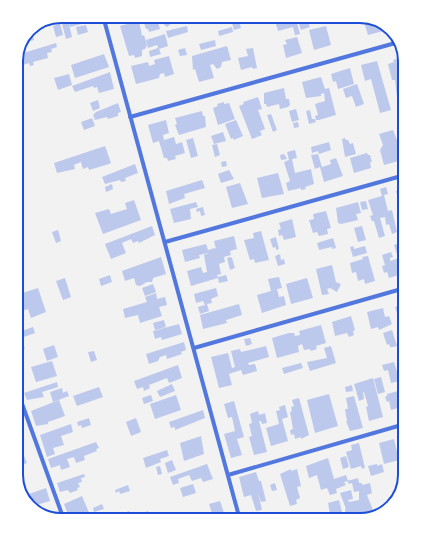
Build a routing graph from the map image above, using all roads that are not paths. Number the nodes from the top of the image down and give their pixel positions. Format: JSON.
{"nodes":[{"id":1,"x":105,"y":23,"type":"edge"},
{"id":2,"x":394,"y":43,"type":"edge"},
{"id":3,"x":130,"y":117,"type":"junction"},
{"id":4,"x":398,"y":177,"type":"edge"},
{"id":5,"x":165,"y":242,"type":"junction"},
{"id":6,"x":398,"y":290,"type":"edge"},
{"id":7,"x":194,"y":348,"type":"junction"},
{"id":8,"x":23,"y":406,"type":"edge"},
{"id":9,"x":398,"y":426,"type":"edge"},
{"id":10,"x":228,"y":475,"type":"junction"},
{"id":11,"x":61,"y":513,"type":"edge"},
{"id":12,"x":238,"y":513,"type":"edge"}],
"edges":[{"from":1,"to":3,"type":"street"},
{"from":2,"to":3,"type":"street"},
{"from":3,"to":5,"type":"street"},
{"from":4,"to":5,"type":"street"},
{"from":5,"to":7,"type":"street"},
{"from":6,"to":7,"type":"street"},
{"from":7,"to":10,"type":"street"},
{"from":8,"to":11,"type":"street"},
{"from":9,"to":10,"type":"street"},
{"from":10,"to":12,"type":"street"}]}
